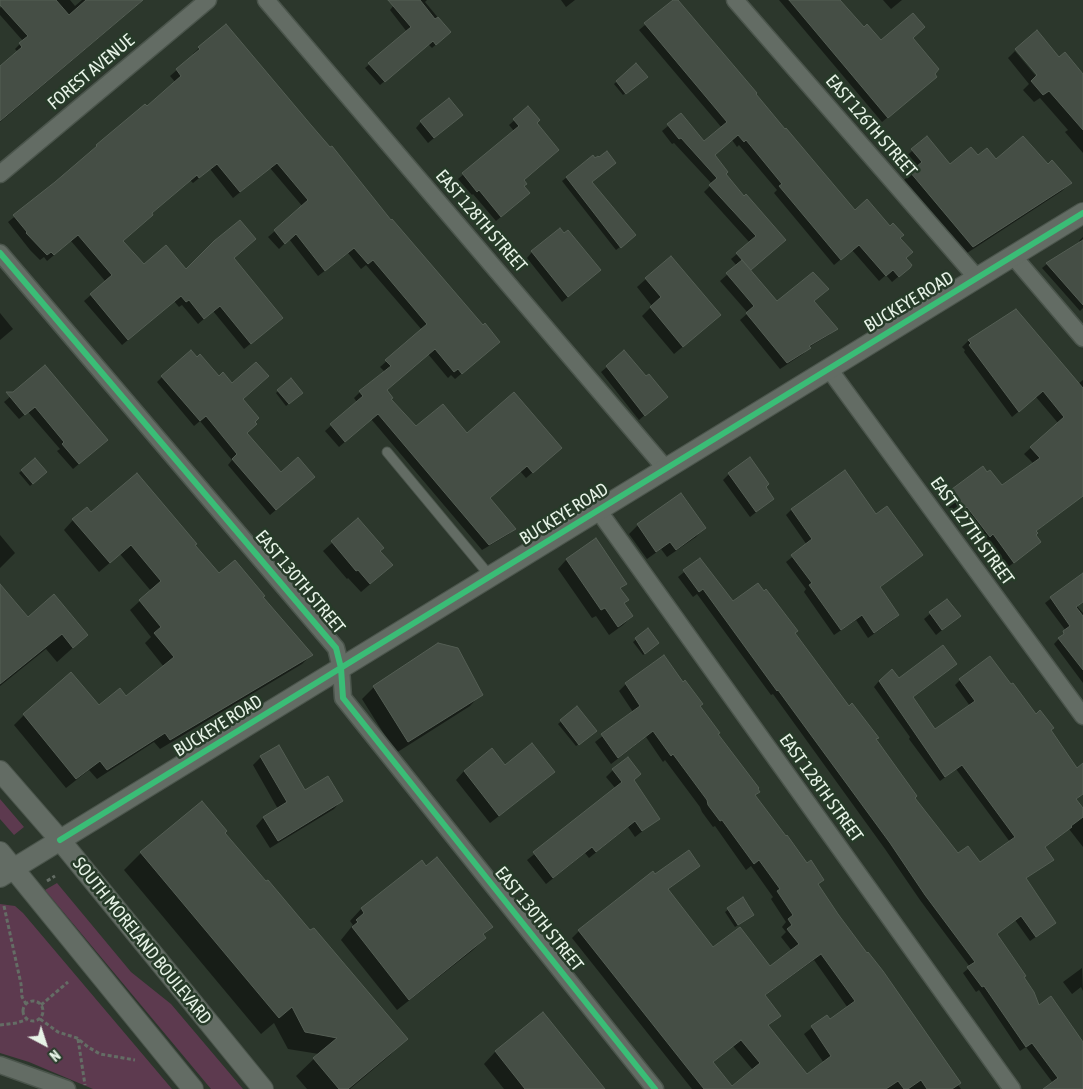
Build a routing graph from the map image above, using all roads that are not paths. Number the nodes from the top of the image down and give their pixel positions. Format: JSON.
{"nodes":[{"id":1,"x":208,"y":0,"type":"edge"},
{"id":2,"x":266,"y":0,"type":"edge"},
{"id":3,"x":735,"y":0,"type":"edge"},
{"id":4,"x":0,"y":174,"type":"edge"},
{"id":5,"x":1083,"y":213,"type":"edge"},
{"id":6,"x":0,"y":252,"type":"edge"},
{"id":7,"x":1013,"y":256,"type":"junction"},
{"id":8,"x":976,"y":278,"type":"junction"},
{"id":9,"x":1083,"y":338,"type":"edge"},
{"id":10,"x":829,"y":369,"type":"junction"},
{"id":11,"x":387,"y":452,"type":"dead end"},
{"id":12,"x":666,"y":468,"type":"junction"},
{"id":13,"x":598,"y":510,"type":"junction"},
{"id":14,"x":490,"y":576,"type":"junction"},
{"id":15,"x":341,"y":668,"type":"junction"},
{"id":16,"x":1083,"y":716,"type":"edge"},
{"id":17,"x":0,"y":771,"type":"edge"},
{"id":18,"x":60,"y":840,"type":"junction"},
{"id":19,"x":0,"y":852,"type":"edge"},
{"id":20,"x":7,"y":873,"type":"edge"},
{"id":21,"x":0,"y":1065,"type":"edge"},
{"id":22,"x":66,"y":1089,"type":"edge"},
{"id":23,"x":193,"y":1089,"type":"edge"},
{"id":24,"x":264,"y":1089,"type":"edge"},
{"id":25,"x":655,"y":1089,"type":"edge"},
{"id":26,"x":1012,"y":1089,"type":"edge"}],
"edges":[{"from":1,"to":4,"type":"street","name":"FOREST AVENUE"},
{"from":2,"to":12,"type":"street","name":"EAST 128TH STREET"},
{"from":3,"to":8,"type":"street","name":"EAST 126TH STREET"},
{"from":5,"to":7,"type":"street","name":"BUCKEYE ROAD"},
{"from":6,"to":15,"type":"street","name":"EAST 130TH STREET"},
{"from":7,"to":8,"type":"street","name":"BUCKEYE ROAD"},
{"from":7,"to":9,"type":"street"},
{"from":8,"to":10,"type":"street","name":"BUCKEYE ROAD"},
{"from":10,"to":12,"type":"street","name":"BUCKEYE ROAD"},
{"from":10,"to":16,"type":"street","name":"EAST 127TH STREET"},
{"from":11,"to":14,"type":"lane"},
{"from":12,"to":13,"type":"street","name":"BUCKEYE ROAD"},
{"from":13,"to":14,"type":"street","name":"BUCKEYE ROAD"},
{"from":13,"to":26,"type":"street","name":"EAST 128TH STREET"},
{"from":14,"to":15,"type":"street","name":"BUCKEYE ROAD"},
{"from":15,"to":18,"type":"street","name":"BUCKEYE ROAD"},
{"from":15,"to":25,"type":"street","name":"EAST 130TH STREET"},
{"from":17,"to":18,"type":"street","name":"SOUTH MORELAND BOULEVARD"},
{"from":18,"to":20,"type":"street","name":"BUCKEYE ROAD"},
{"from":18,"to":24,"type":"street","name":"SOUTH MORELAND BOULEVARD"},
{"from":19,"to":20,"type":"street"},
{"from":20,"to":23,"type":"street"},
{"from":21,"to":22,"type":"street"}]}
